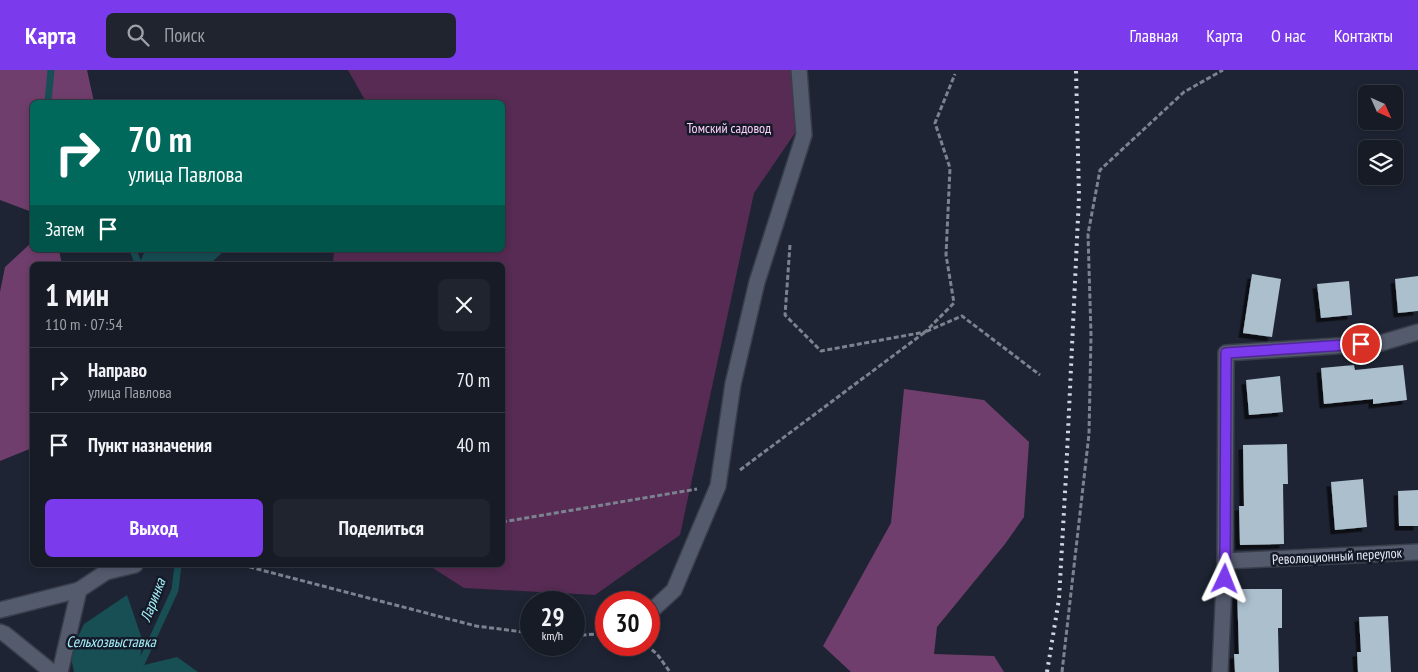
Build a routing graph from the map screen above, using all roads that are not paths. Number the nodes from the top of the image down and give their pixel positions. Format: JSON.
{"nodes":[{"id":1,"x":799,"y":70,"type":"edge"},
{"id":2,"x":1418,"y":332,"type":"edge"},
{"id":3,"x":1418,"y":552,"type":"edge"},
{"id":4,"x":1226,"y":561,"type":"junction"},
{"id":5,"x":127,"y":567,"type":"edge"},
{"id":6,"x":78,"y":590,"type":"junction"},
{"id":7,"x":660,"y":603,"type":"edge"},
{"id":8,"x":0,"y":610,"type":"edge"},
{"id":9,"x":0,"y":632,"type":"edge"},
{"id":10,"x":52,"y":672,"type":"edge"},
{"id":11,"x":60,"y":672,"type":"edge"},
{"id":12,"x":1220,"y":672,"type":"edge"}],
"edges":[{"from":1,"to":7,"type":"street"},
{"from":2,"to":4,"type":"street"},
{"from":3,"to":4,"type":"street","name":"Революционный переулок"},
{"from":4,"to":12,"type":"street"},
{"from":5,"to":6,"type":"street"},
{"from":6,"to":8,"type":"street"},
{"from":6,"to":11,"type":"street"},
{"from":9,"to":10,"type":"street"}]}
